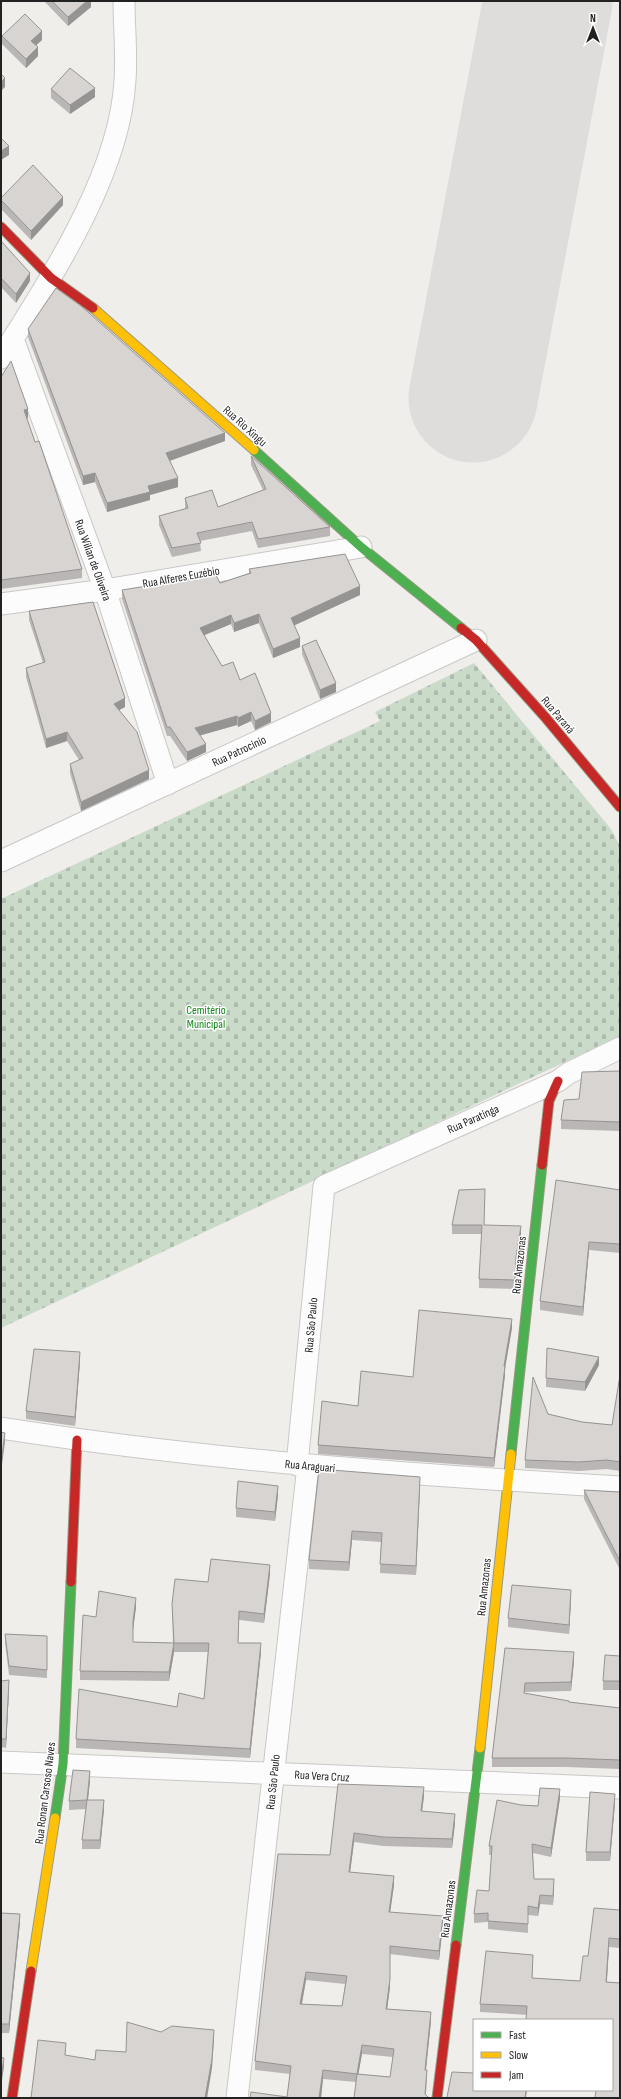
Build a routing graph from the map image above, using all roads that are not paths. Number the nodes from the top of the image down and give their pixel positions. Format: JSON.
{"nodes":[{"id":1,"x":124,"y":1,"type":"edge"},
{"id":2,"x":1,"y":227,"type":"edge"},
{"id":3,"x":51,"y":278,"type":"junction"},
{"id":4,"x":13,"y":339,"type":"junction"},
{"id":5,"x":1,"y":358,"type":"edge"},
{"id":6,"x":361,"y":547,"type":"junction"},
{"id":7,"x":104,"y":590,"type":"junction"},
{"id":8,"x":1,"y":604,"type":"edge"},
{"id":9,"x":476,"y":640,"type":"junction"},
{"id":10,"x":168,"y":784,"type":"junction"},
{"id":11,"x":620,"y":807,"type":"edge"},
{"id":12,"x":1,"y":861,"type":"edge"},
{"id":13,"x":620,"y":1048,"type":"edge"},
{"id":14,"x":558,"y":1081,"type":"junction"},
{"id":15,"x":324,"y":1186,"type":"joint"},
{"id":16,"x":1,"y":1428,"type":"edge"},
{"id":17,"x":77,"y":1440,"type":"junction"},
{"id":18,"x":303,"y":1466,"type":"junction"},
{"id":19,"x":508,"y":1481,"type":"junction"},
{"id":20,"x":620,"y":1487,"type":"edge"},
{"id":21,"x":1,"y":1762,"type":"edge"},
{"id":22,"x":64,"y":1764,"type":"junction"},
{"id":23,"x":274,"y":1774,"type":"junction"},
{"id":24,"x":476,"y":1783,"type":"junction"},
{"id":25,"x":620,"y":1788,"type":"edge"},
{"id":26,"x":12,"y":2098,"type":"edge"},
{"id":27,"x":237,"y":2098,"type":"edge"},
{"id":28,"x":437,"y":2098,"type":"edge"}],
"edges":[{"from":1,"to":3,"type":"street"},
{"from":2,"to":3,"type":"street","name":"Rua Rio Xingu"},
{"from":3,"to":4,"type":"street"},
{"from":3,"to":6,"type":"street","name":"Rua Rio Xingu"},
{"from":4,"to":5,"type":"street"},
{"from":4,"to":7,"type":"street","name":"Rua Wilian de Oliveira"},
{"from":6,"to":7,"type":"street","name":"Rua Alferes Euzébio"},
{"from":6,"to":9,"type":"street","name":"Rua Rio Xingu"},
{"from":7,"to":8,"type":"street","name":"Rua Alferes Euzébio"},
{"from":7,"to":10,"type":"street","name":"Rua Wilian de Oliveira"},
{"from":9,"to":10,"type":"street","name":"Rua Patrocinio"},
{"from":9,"to":11,"type":"street","name":"Rua Paraná"},
{"from":10,"to":12,"type":"street","name":"Rua Patrocinio"},
{"from":13,"to":14,"type":"street","name":"Rua Paratinga"},
{"from":14,"to":15,"type":"street","name":"Rua Paratinga"},
{"from":14,"to":19,"type":"street","name":"Rua Amazonas"},
{"from":15,"to":18,"type":"street","name":"Rua São Paulo"},
{"from":16,"to":17,"type":"street","name":"Rua Araguari"},
{"from":17,"to":18,"type":"street","name":"Rua Araguari"},
{"from":17,"to":22,"type":"street","name":"Rua Ronan Carsoso Naves"},
{"from":18,"to":19,"type":"street","name":"Rua Araguari"},
{"from":18,"to":23,"type":"street","name":"Rua São Paulo"},
{"from":19,"to":20,"type":"street","name":"Rua Araguari"},
{"from":19,"to":24,"type":"street","name":"Rua Amazonas"},
{"from":21,"to":22,"type":"street","name":"Rua Vera Cruz"},
{"from":22,"to":23,"type":"street","name":"Rua Vera Cruz"},
{"from":22,"to":26,"type":"street","name":"Rua Ronan Carsoso Naves"},
{"from":23,"to":24,"type":"street","name":"Rua Vera Cruz"},
{"from":23,"to":27,"type":"street","name":"Rua São Paulo"},
{"from":24,"to":25,"type":"street","name":"Rua Vera Cruz"},
{"from":24,"to":28,"type":"street","name":"Rua Amazonas"}]}
